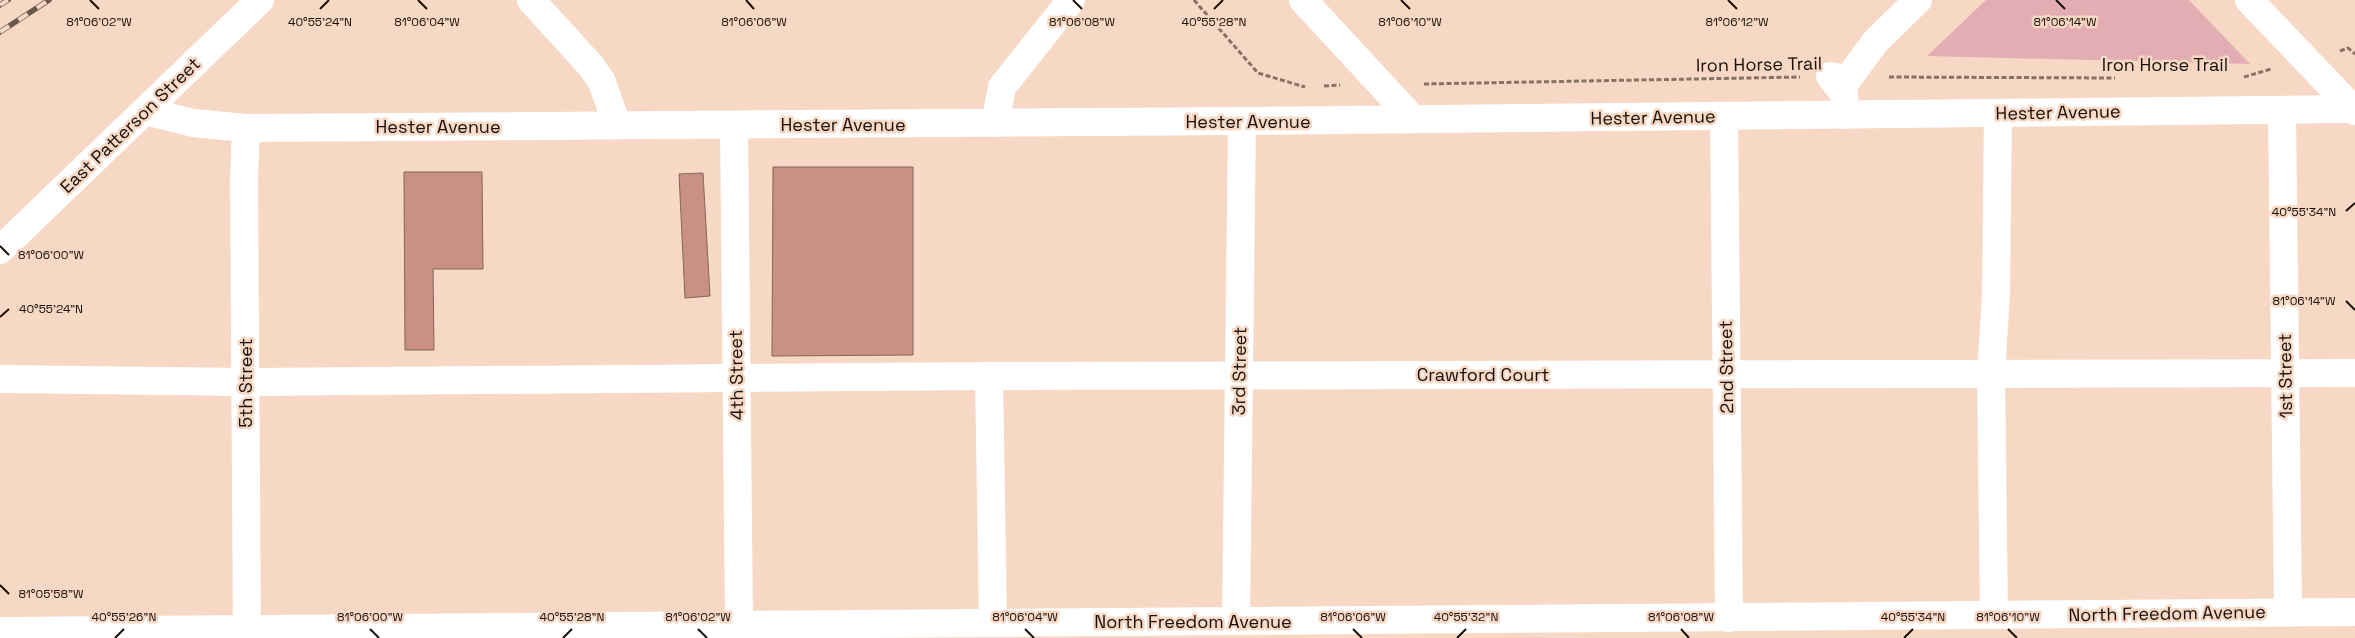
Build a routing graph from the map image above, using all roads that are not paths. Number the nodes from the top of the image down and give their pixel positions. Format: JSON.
{"nodes":[{"id":1,"x":260,"y":0,"type":"edge"},
{"id":2,"x":531,"y":0,"type":"edge"},
{"id":3,"x":1070,"y":0,"type":"edge"},
{"id":4,"x":1303,"y":0,"type":"edge"},
{"id":5,"x":1918,"y":0,"type":"edge"},
{"id":6,"x":2249,"y":0,"type":"edge"},
{"id":7,"x":2282,"y":110,"type":"junction"},
{"id":8,"x":2354,"y":110,"type":"edge"},
{"id":9,"x":145,"y":111,"type":"junction"},
{"id":10,"x":1998,"y":113,"type":"junction"},
{"id":11,"x":1844,"y":115,"type":"junction"},
{"id":12,"x":1724,"y":116,"type":"junction"},
{"id":13,"x":1413,"y":119,"type":"junction"},
{"id":14,"x":1242,"y":121,"type":"junction"},
{"id":15,"x":994,"y":122,"type":"junction"},
{"id":16,"x":734,"y":124,"type":"junction"},
{"id":17,"x":617,"y":125,"type":"junction"},
{"id":18,"x":246,"y":128,"type":"junction"},
{"id":19,"x":0,"y":250,"type":"edge"},
{"id":20,"x":1726,"y":373,"type":"junction"},
{"id":21,"x":1991,"y":373,"type":"junction"},
{"id":22,"x":2285,"y":373,"type":"junction"},
{"id":23,"x":2355,"y":373,"type":"edge"},
{"id":24,"x":989,"y":376,"type":"junction"},
{"id":25,"x":1239,"y":376,"type":"junction"},
{"id":26,"x":736,"y":377,"type":"junction"},
{"id":27,"x":0,"y":379,"type":"edge"},
{"id":28,"x":245,"y":382,"type":"junction"},
{"id":29,"x":2288,"y":612,"type":"junction"},
{"id":30,"x":2355,"y":612,"type":"edge"},
{"id":31,"x":1994,"y":615,"type":"junction"},
{"id":32,"x":1914,"y":616,"type":"junction"},
{"id":33,"x":1236,"y":621,"type":"junction"},
{"id":34,"x":993,"y":623,"type":"junction"},
{"id":35,"x":1734,"y":624,"type":"edge"},
{"id":36,"x":739,"y":625,"type":"junction"},
{"id":37,"x":1567,"y":628,"type":"edge"},
{"id":38,"x":0,"y":631,"type":"edge"},
{"id":39,"x":247,"y":633,"type":"edge"},
{"id":40,"x":1928,"y":638,"type":"edge"}],
"edges":[{"from":1,"to":9,"type":"street","name":"East Patterson Street"},
{"from":2,"to":17,"type":"street"},
{"from":3,"to":15,"type":"street"},
{"from":4,"to":13,"type":"street"},
{"from":5,"to":11,"type":"street"},
{"from":6,"to":8,"type":"street"},
{"from":7,"to":8,"type":"street","name":"Hester Avenue"},
{"from":7,"to":10,"type":"street","name":"Hester Avenue"},
{"from":7,"to":22,"type":"street","name":"1st Street"},
{"from":9,"to":18,"type":"street","name":"Hester Avenue"},
{"from":9,"to":19,"type":"street","name":"East Patterson Street"},
{"from":10,"to":11,"type":"street","name":"Hester Avenue"},
{"from":10,"to":21,"type":"street"},
{"from":11,"to":12,"type":"street","name":"Hester Avenue"},
{"from":12,"to":13,"type":"street","name":"Hester Avenue"},
{"from":12,"to":20,"type":"street","name":"2nd Street"},
{"from":13,"to":14,"type":"street","name":"Hester Avenue"},
{"from":14,"to":15,"type":"street","name":"Hester Avenue"},
{"from":14,"to":25,"type":"street","name":"3rd Street"},
{"from":15,"to":16,"type":"street","name":"Hester Avenue"},
{"from":16,"to":17,"type":"street","name":"Hester Avenue"},
{"from":16,"to":26,"type":"street","name":"4th Street"},
{"from":17,"to":18,"type":"street","name":"Hester Avenue"},
{"from":18,"to":28,"type":"street","name":"5th Street"},
{"from":20,"to":21,"type":"street","name":"Crawford Court"},
{"from":20,"to":25,"type":"street","name":"Crawford Court"},
{"from":20,"to":35,"type":"street","name":"2nd Street"},
{"from":21,"to":22,"type":"street","name":"Crawford Court"},
{"from":21,"to":31,"type":"street"},
{"from":22,"to":23,"type":"street","name":"Crawford Court"},
{"from":22,"to":29,"type":"street","name":"1st Street"},
{"from":24,"to":25,"type":"street","name":"Crawford Court"},
{"from":24,"to":26,"type":"street","name":"Crawford Court"},
{"from":24,"to":34,"type":"street"},
{"from":25,"to":33,"type":"street","name":"3rd Street"},
{"from":26,"to":28,"type":"street","name":"Crawford Court"},
{"from":26,"to":36,"type":"street","name":"4th Street"},
{"from":27,"to":28,"type":"street","name":"Crawford Court"},
{"from":28,"to":39,"type":"street","name":"5th Street"},
{"from":29,"to":30,"type":"street","name":"North Freedom Avenue"},
{"from":29,"to":31,"type":"street","name":"North Freedom Avenue"},
{"from":31,"to":32,"type":"street","name":"North Freedom Avenue"},
{"from":32,"to":35,"type":"street","name":"North Freedom Avenue"},
{"from":32,"to":40,"type":"street"},
{"from":33,"to":34,"type":"street","name":"North Freedom Avenue"},
{"from":33,"to":37,"type":"street","name":"North Freedom Avenue"},
{"from":34,"to":36,"type":"street","name":"North Freedom Avenue"},
{"from":35,"to":37,"type":"street","name":"North Freedom Avenue"},
{"from":36,"to":39,"type":"street","name":"North Freedom Avenue"},
{"from":38,"to":39,"type":"street","name":"North Freedom Avenue"}]}
